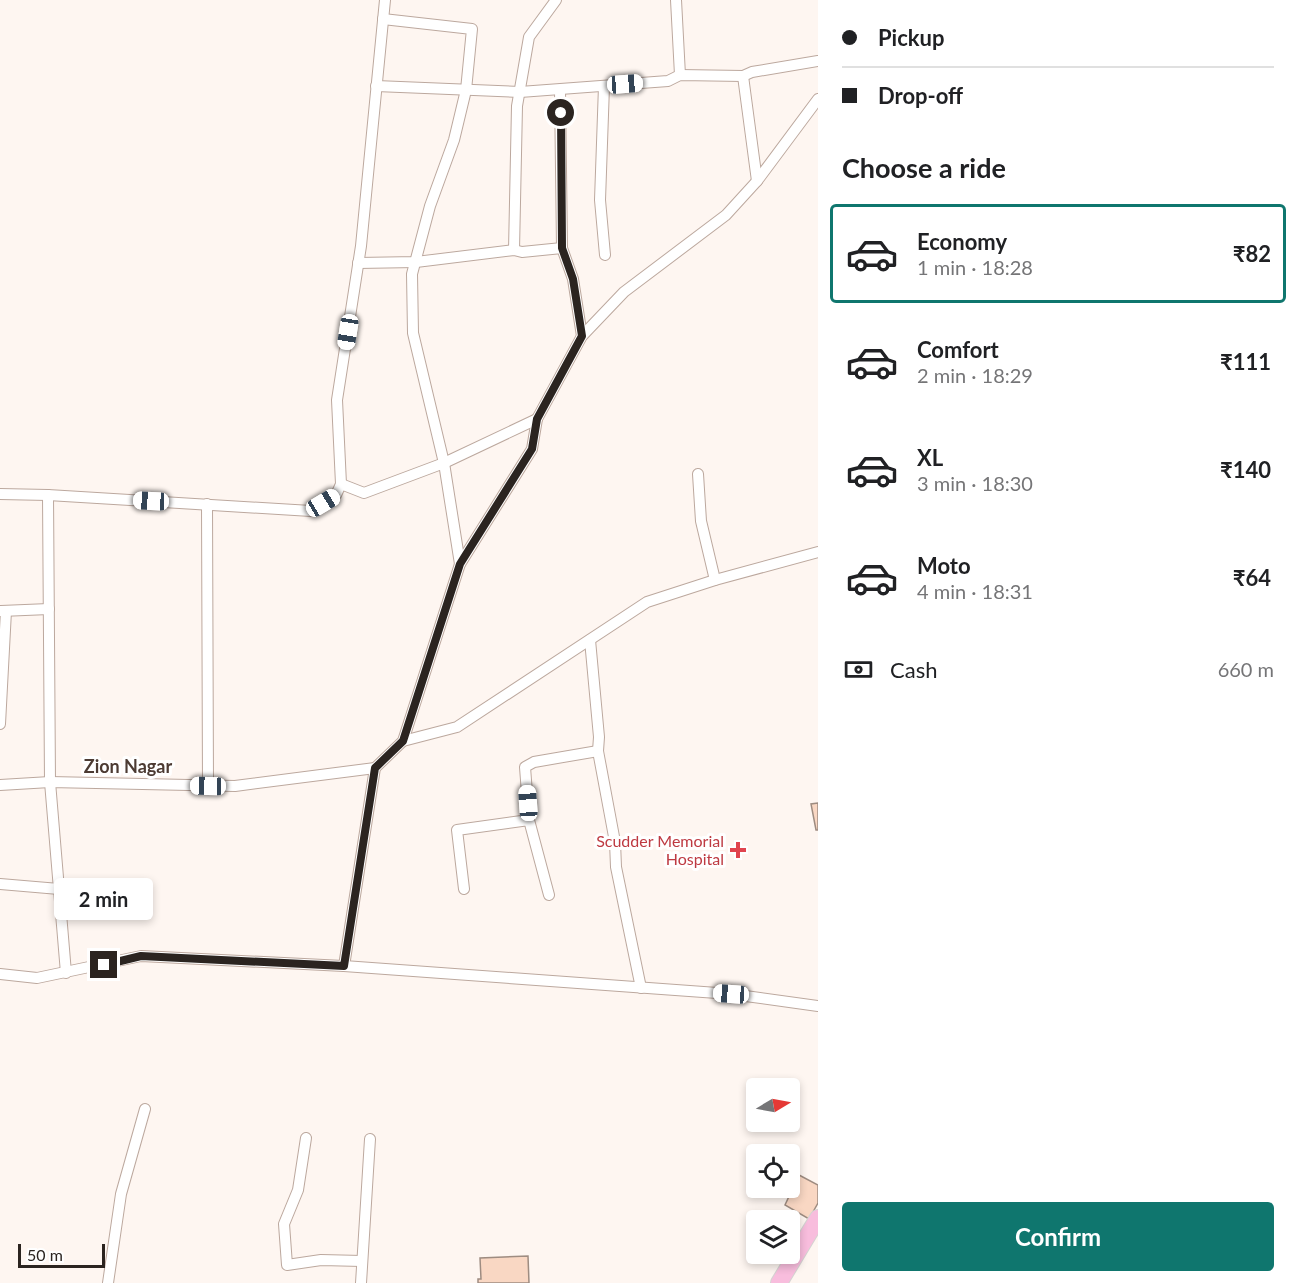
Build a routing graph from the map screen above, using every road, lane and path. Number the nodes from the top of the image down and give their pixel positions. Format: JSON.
{"nodes":[{"id":1,"x":385,"y":0,"type":"edge"},
{"id":2,"x":556,"y":0,"type":"edge"},
{"id":3,"x":676,"y":0,"type":"edge"},
{"id":4,"x":383,"y":19,"type":"junction"},
{"id":5,"x":818,"y":61,"type":"edge"},
{"id":6,"x":680,"y":75,"type":"junction"},
{"id":7,"x":743,"y":76,"type":"junction"},
{"id":8,"x":376,"y":86,"type":"junction"},
{"id":9,"x":604,"y":86,"type":"junction"},
{"id":10,"x":466,"y":90,"type":"junction"},
{"id":11,"x":560,"y":90,"type":"junction"},
{"id":12,"x":520,"y":92,"type":"junction"},
{"id":13,"x":818,"y":99,"type":"edge"},
{"id":14,"x":757,"y":181,"type":"junction"},
{"id":15,"x":562,"y":248,"type":"junction"},
{"id":16,"x":514,"y":250,"type":"junction"},
{"id":17,"x":605,"y":255,"type":"dead end"},
{"id":18,"x":416,"y":262,"type":"junction"},
{"id":19,"x":358,"y":263,"type":"junction"},
{"id":20,"x":582,"y":336,"type":"junction"},
{"id":21,"x":537,"y":419,"type":"junction"},
{"id":22,"x":444,"y":463,"type":"junction"},
{"id":23,"x":698,"y":474,"type":"dead end"},
{"id":24,"x":341,"y":484,"type":"junction"},
{"id":25,"x":0,"y":494,"type":"edge"},
{"id":26,"x":48,"y":495,"type":"junction"},
{"id":27,"x":207,"y":504,"type":"junction"},
{"id":28,"x":818,"y":552,"type":"edge"},
{"id":29,"x":460,"y":564,"type":"junction"},
{"id":30,"x":715,"y":580,"type":"junction"},
{"id":31,"x":49,"y":609,"type":"junction"},
{"id":32,"x":3,"y":611,"type":"edge"},
{"id":33,"x":590,"y":640,"type":"junction"},
{"id":34,"x":0,"y":724,"type":"edge"},
{"id":35,"x":403,"y":741,"type":"junction"},
{"id":36,"x":598,"y":752,"type":"junction"},
{"id":37,"x":375,"y":768,"type":"junction"},
{"id":38,"x":50,"y":782,"type":"junction"},
{"id":39,"x":0,"y":785,"type":"edge"},
{"id":40,"x":208,"y":786,"type":"junction"},
{"id":41,"x":529,"y":820,"type":"junction"},
{"id":42,"x":0,"y":884,"type":"edge"},
{"id":43,"x":464,"y":889,"type":"dead end"},
{"id":44,"x":59,"y":890,"type":"junction"},
{"id":45,"x":549,"y":895,"type":"dead end"},
{"id":46,"x":344,"y":966,"type":"junction"},
{"id":47,"x":66,"y":973,"type":"junction"},
{"id":48,"x":0,"y":974,"type":"edge"},
{"id":49,"x":641,"y":988,"type":"junction"},
{"id":50,"x":818,"y":1006,"type":"edge"},
{"id":51,"x":145,"y":1109,"type":"dead end"},
{"id":52,"x":306,"y":1138,"type":"dead end"},
{"id":53,"x":370,"y":1139,"type":"dead end"},
{"id":54,"x":818,"y":1218,"type":"edge"},
{"id":55,"x":362,"y":1261,"type":"junction"},
{"id":56,"x":108,"y":1283,"type":"edge"},
{"id":57,"x":361,"y":1283,"type":"edge"},
{"id":58,"x":779,"y":1283,"type":"edge"}],
"edges":[{"from":1,"to":4,"type":"street"},
{"from":2,"to":12,"type":"street"},
{"from":3,"to":6,"type":"street"},
{"from":4,"to":8,"type":"street"},
{"from":4,"to":10,"type":"street"},
{"from":5,"to":7,"type":"street"},
{"from":6,"to":7,"type":"street"},
{"from":6,"to":9,"type":"street"},
{"from":7,"to":14,"type":"street"},
{"from":8,"to":10,"type":"street"},
{"from":8,"to":19,"type":"street"},
{"from":9,"to":11,"type":"street"},
{"from":9,"to":17,"type":"street"},
{"from":10,"to":12,"type":"street"},
{"from":10,"to":18,"type":"street"},
{"from":11,"to":12,"type":"street"},
{"from":11,"to":15,"type":"street"},
{"from":12,"to":16,"type":"street"},
{"from":13,"to":14,"type":"street"},
{"from":14,"to":20,"type":"street"},
{"from":15,"to":16,"type":"street"},
{"from":15,"to":20,"type":"street"},
{"from":16,"to":18,"type":"street"},
{"from":18,"to":19,"type":"street"},
{"from":18,"to":22,"type":"street"},
{"from":19,"to":24,"type":"street"},
{"from":20,"to":21,"type":"street"},
{"from":21,"to":22,"type":"street"},
{"from":21,"to":29,"type":"street"},
{"from":22,"to":24,"type":"street"},
{"from":22,"to":29,"type":"street"},
{"from":23,"to":30,"type":"street"},
{"from":24,"to":27,"type":"street"},
{"from":25,"to":26,"type":"street"},
{"from":26,"to":27,"type":"street"},
{"from":26,"to":31,"type":"street"},
{"from":27,"to":40,"type":"street"},
{"from":28,"to":30,"type":"street"},
{"from":29,"to":35,"type":"street"},
{"from":30,"to":33,"type":"street"},
{"from":31,"to":32,"type":"street"},
{"from":31,"to":38,"type":"street"},
{"from":32,"to":34,"type":"street"},
{"from":33,"to":35,"type":"street"},
{"from":33,"to":36,"type":"street"},
{"from":35,"to":37,"type":"street"},
{"from":36,"to":41,"type":"street"},
{"from":36,"to":49,"type":"street"},
{"from":37,"to":40,"type":"street"},
{"from":37,"to":46,"type":"street"},
{"from":38,"to":39,"type":"street"},
{"from":38,"to":40,"type":"street"},
{"from":38,"to":44,"type":"street"},
{"from":41,"to":43,"type":"street"},
{"from":41,"to":45,"type":"street"},
{"from":42,"to":44,"type":"street"},
{"from":44,"to":47,"type":"street"},
{"from":46,"to":47,"type":"street"},
{"from":46,"to":49,"type":"street"},
{"from":47,"to":48,"type":"street"},
{"from":49,"to":50,"type":"street"},
{"from":51,"to":56,"type":"street"},
{"from":52,"to":55,"type":"street"},
{"from":53,"to":55,"type":"street"},
{"from":54,"to":58,"type":"main road"},
{"from":55,"to":57,"type":"street"}]}
